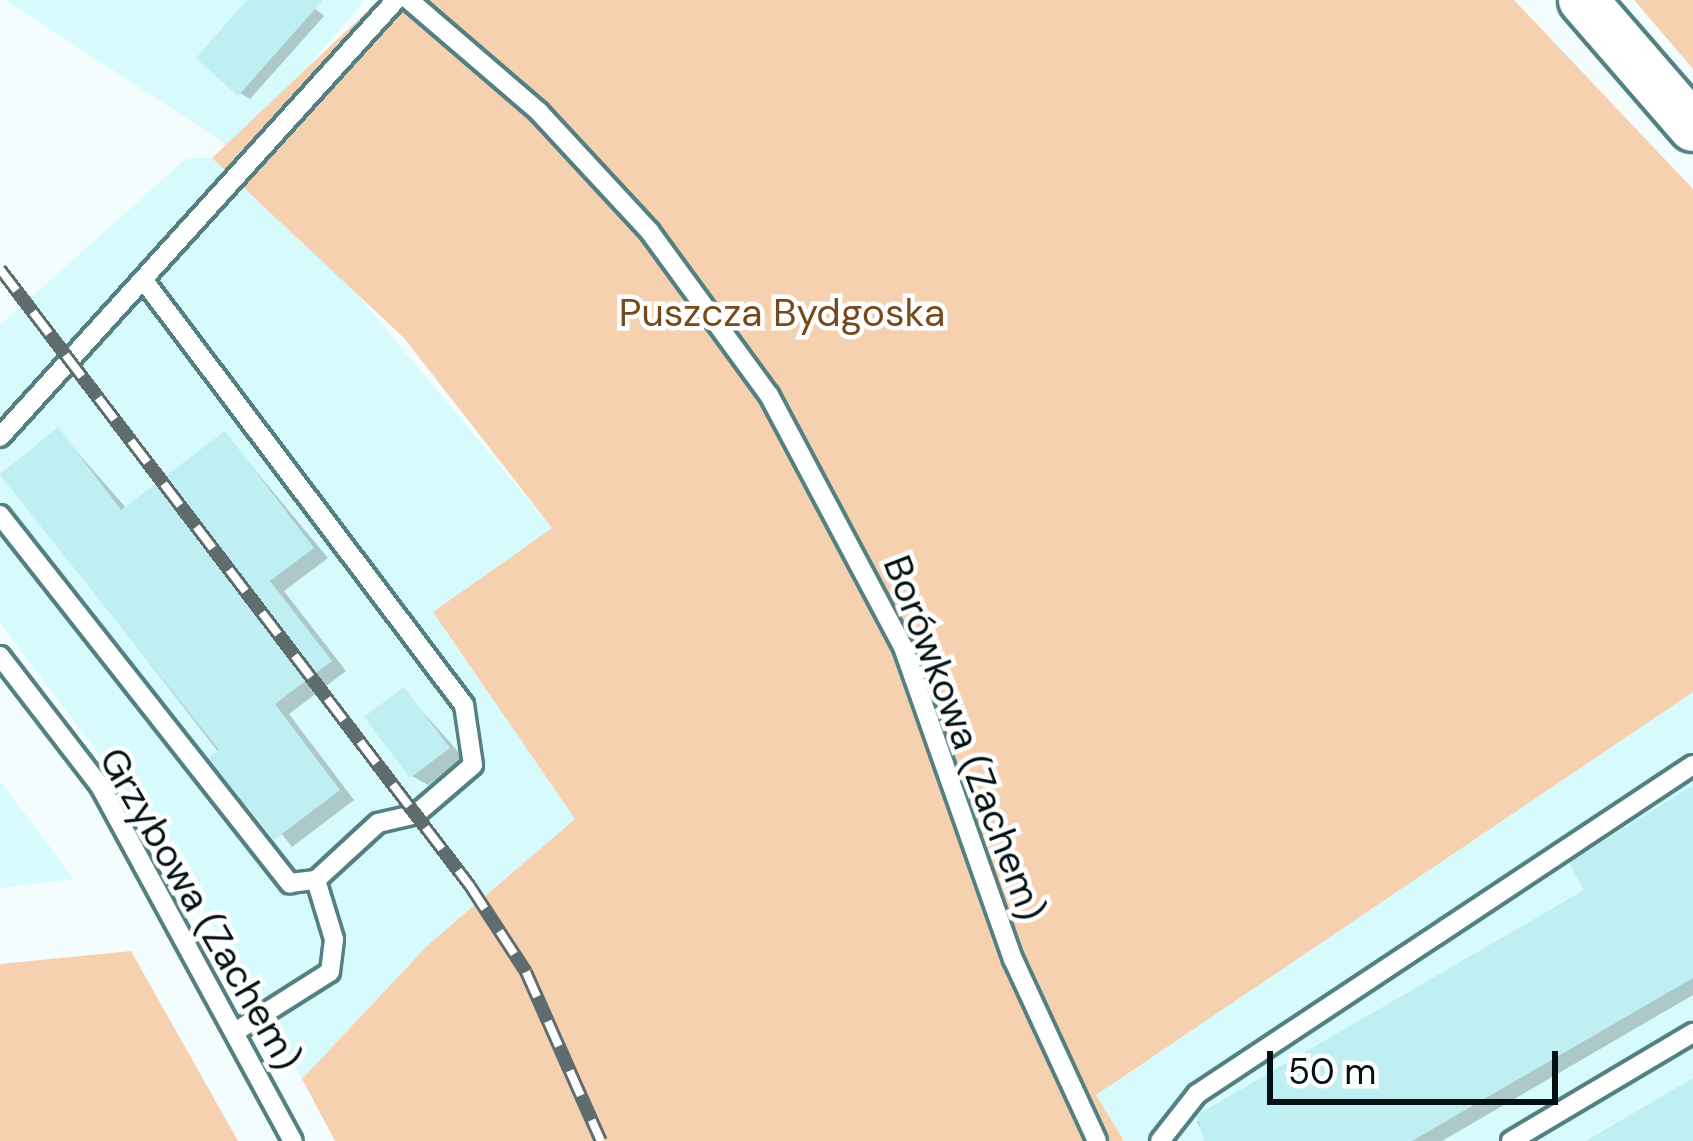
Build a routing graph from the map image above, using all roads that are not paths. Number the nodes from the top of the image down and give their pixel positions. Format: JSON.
{"nodes":[{"id":1,"x":396,"y":0,"type":"edge"},
{"id":2,"x":409,"y":0,"type":"edge"},
{"id":3,"x":1583,"y":0,"type":"edge"},
{"id":4,"x":1693,"y":127,"type":"edge"},
{"id":5,"x":145,"y":282,"type":"junction"},
{"id":6,"x":0,"y":436,"type":"edge"},
{"id":7,"x":0,"y":515,"type":"edge"},
{"id":8,"x":0,"y":656,"type":"edge"},
{"id":9,"x":1693,"y":765,"type":"edge"},
{"id":10,"x":316,"y":880,"type":"junction"},
{"id":11,"x":236,"y":1032,"type":"junction"},
{"id":12,"x":1693,"y":1033,"type":"edge"},
{"id":13,"x":292,"y":1141,"type":"edge"},
{"id":14,"x":1097,"y":1141,"type":"edge"},
{"id":15,"x":1160,"y":1141,"type":"edge"},
{"id":16,"x":1511,"y":1141,"type":"edge"}],
"edges":[{"from":1,"to":5,"type":"lane"},
{"from":2,"to":14,"type":"lane","name":"Borówkowa (Zachem)"},
{"from":3,"to":4,"type":"main road"},
{"from":5,"to":6,"type":"lane"},
{"from":5,"to":10,"type":"lane"},
{"from":7,"to":10,"type":"lane"},
{"from":8,"to":11,"type":"lane","name":"Grzybowa (Zachem)"},
{"from":9,"to":15,"type":"lane"},
{"from":10,"to":11,"type":"lane"},
{"from":11,"to":13,"type":"lane","name":"Grzybowa (Zachem)"},
{"from":12,"to":16,"type":"lane"}]}
